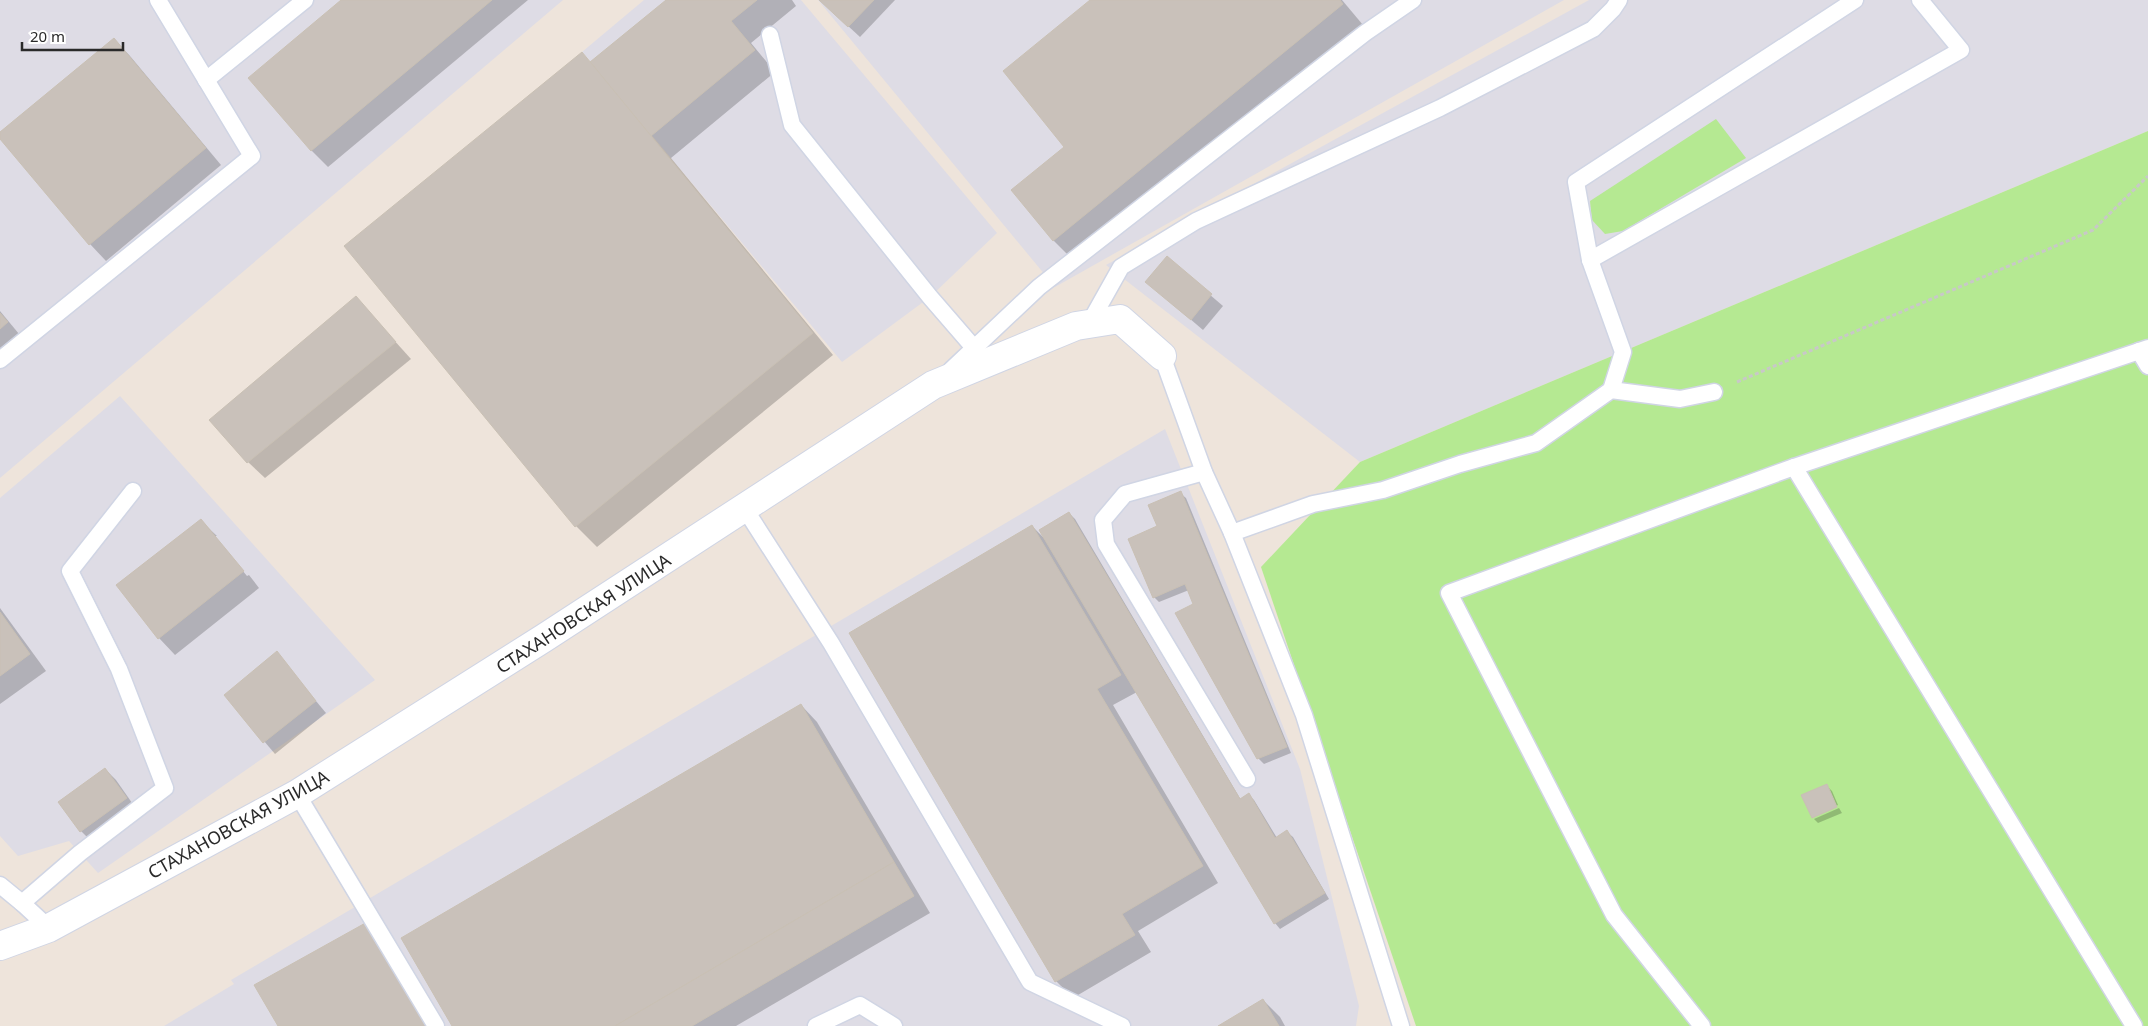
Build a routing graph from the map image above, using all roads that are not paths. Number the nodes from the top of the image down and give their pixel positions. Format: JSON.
{"nodes":[{"id":1,"x":158,"y":0,"type":"edge"},
{"id":2,"x":305,"y":0,"type":"edge"},
{"id":3,"x":1413,"y":0,"type":"edge"},
{"id":4,"x":1619,"y":0,"type":"edge"},
{"id":5,"x":1855,"y":0,"type":"edge"},
{"id":6,"x":1920,"y":0,"type":"edge"},
{"id":7,"x":770,"y":35,"type":"dead end"},
{"id":8,"x":206,"y":80,"type":"junction"},
{"id":9,"x":1590,"y":260,"type":"junction"},
{"id":10,"x":1089,"y":324,"type":"junction"},
{"id":11,"x":975,"y":349,"type":"junction"},
{"id":12,"x":2144,"y":349,"type":"edge"},
{"id":13,"x":1162,"y":356,"type":"joint"},
{"id":14,"x":0,"y":360,"type":"edge"},
{"id":15,"x":2148,"y":366,"type":"edge"},
{"id":16,"x":933,"y":385,"type":"junction"},
{"id":17,"x":1611,"y":390,"type":"junction"},
{"id":18,"x":1714,"y":392,"type":"road end"},
{"id":19,"x":1794,"y":467,"type":"junction"},
{"id":20,"x":1204,"y":472,"type":"junction"},
{"id":21,"x":133,"y":491,"type":"dead end"},
{"id":22,"x":745,"y":509,"type":"junction"},
{"id":23,"x":1232,"y":532,"type":"junction"},
{"id":24,"x":1247,"y":779,"type":"dead end"},
{"id":25,"x":297,"y":794,"type":"junction"},
{"id":26,"x":0,"y":885,"type":"edge"},
{"id":27,"x":22,"y":903,"type":"junction"},
{"id":28,"x":49,"y":928,"type":"junction"},
{"id":29,"x":0,"y":946,"type":"edge"},
{"id":30,"x":436,"y":1026,"type":"edge"},
{"id":31,"x":816,"y":1026,"type":"edge"},
{"id":32,"x":894,"y":1026,"type":"edge"},
{"id":33,"x":1122,"y":1026,"type":"edge"},
{"id":34,"x":1400,"y":1026,"type":"edge"},
{"id":35,"x":1702,"y":1026,"type":"edge"},
{"id":36,"x":2134,"y":1026,"type":"edge"}],
"edges":[{"from":1,"to":8,"type":"lane"},
{"from":2,"to":8,"type":"lane"},
{"from":3,"to":11,"type":"lane"},
{"from":4,"to":10,"type":"lane"},
{"from":5,"to":9,"type":"lane"},
{"from":6,"to":9,"type":"lane"},
{"from":7,"to":11,"type":"lane"},
{"from":8,"to":14,"type":"lane"},
{"from":9,"to":17,"type":"lane"},
{"from":10,"to":13,"type":"street","name":"СТАХАНОВСКАЯ УЛИЦА"},
{"from":10,"to":16,"type":"street","name":"СТАХАНОВСКАЯ УЛИЦА"},
{"from":11,"to":16,"type":"lane"},
{"from":12,"to":15,"type":"lane"},
{"from":12,"to":19,"type":"lane"},
{"from":13,"to":20,"type":"lane"},
{"from":16,"to":22,"type":"street","name":"СТАХАНОВСКАЯ УЛИЦА"},
{"from":17,"to":18,"type":"lane"},
{"from":17,"to":23,"type":"lane"},
{"from":19,"to":35,"type":"lane"},
{"from":19,"to":36,"type":"lane"},
{"from":20,"to":23,"type":"lane"},
{"from":20,"to":24,"type":"lane"},
{"from":21,"to":27,"type":"lane"},
{"from":22,"to":25,"type":"street","name":"СТАХАНОВСКАЯ УЛИЦА"},
{"from":22,"to":33,"type":"lane"},
{"from":23,"to":34,"type":"lane"},
{"from":25,"to":28,"type":"street","name":"СТАХАНОВСКАЯ УЛИЦА"},
{"from":25,"to":30,"type":"lane"},
{"from":26,"to":27,"type":"lane"},
{"from":27,"to":28,"type":"lane"},
{"from":28,"to":29,"type":"street","name":"СТАХАНОВСКАЯ УЛИЦА"},
{"from":31,"to":32,"type":"lane"}]}
